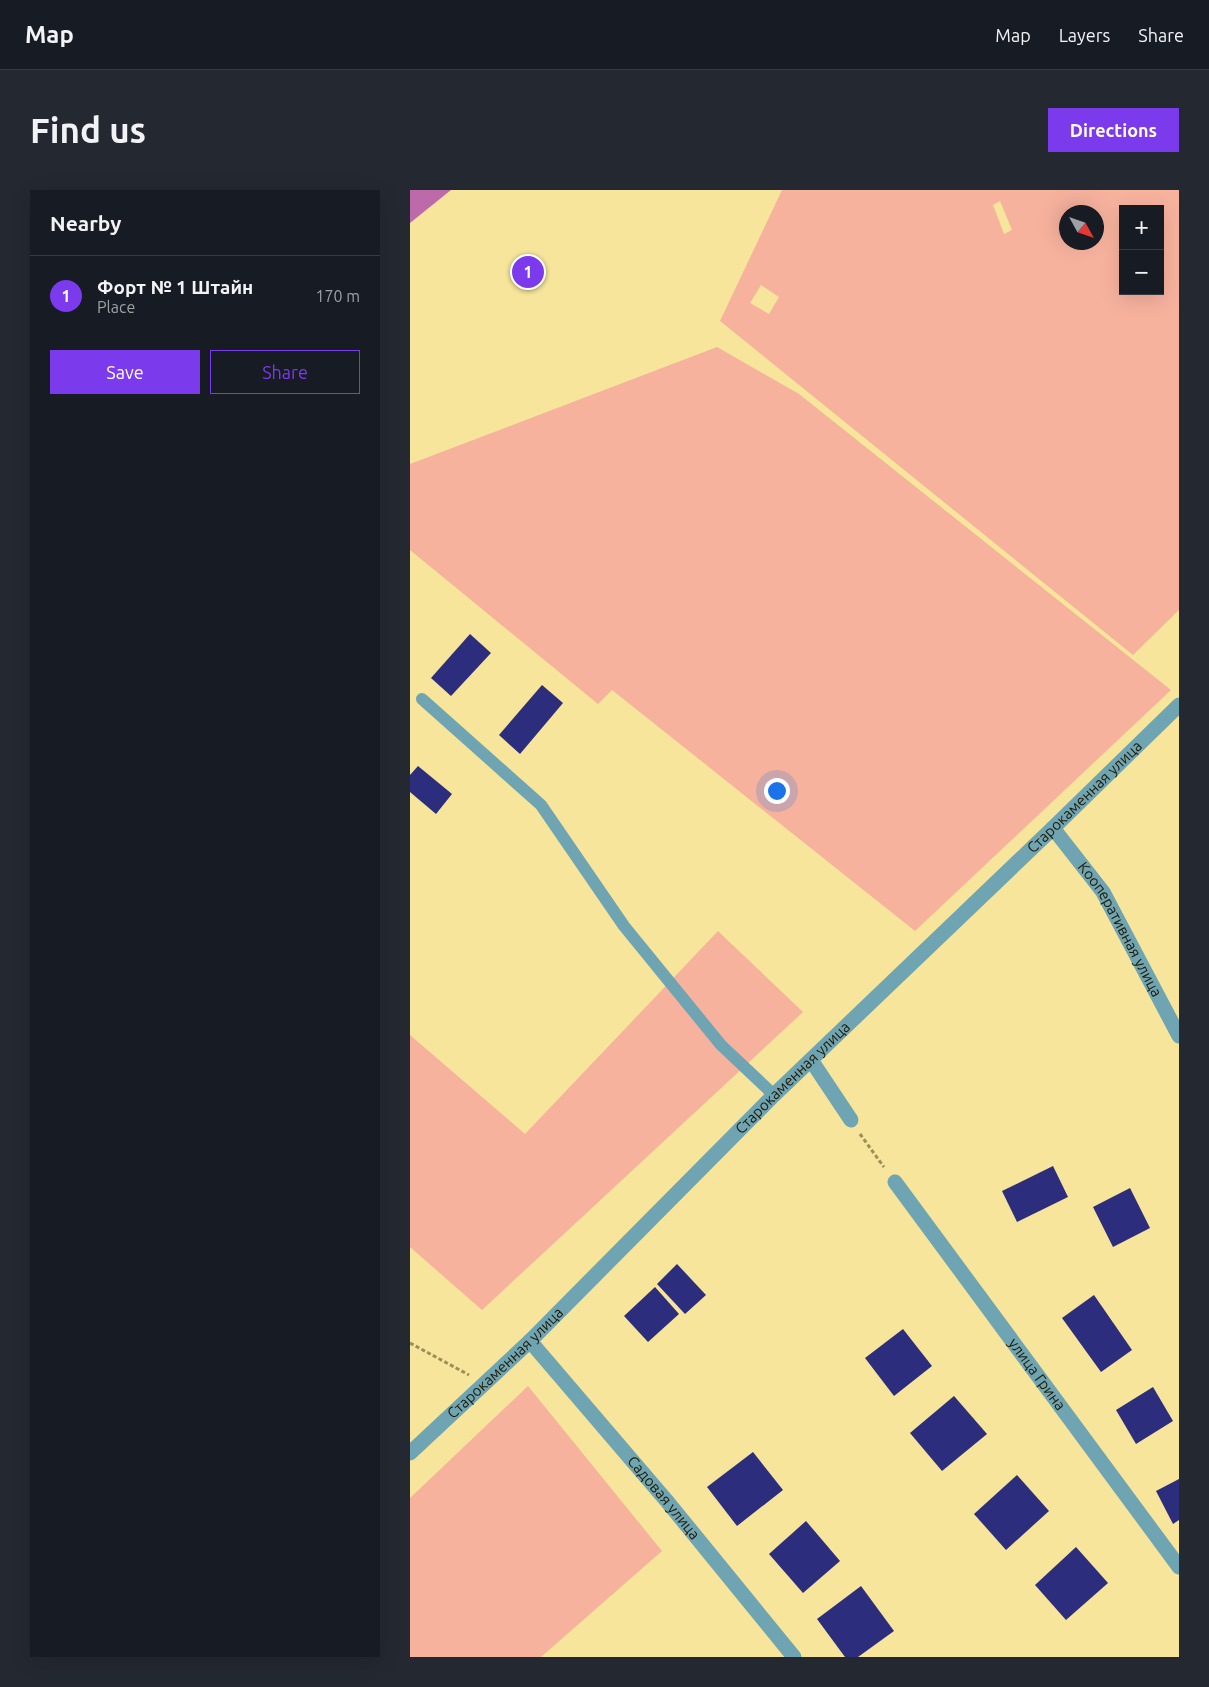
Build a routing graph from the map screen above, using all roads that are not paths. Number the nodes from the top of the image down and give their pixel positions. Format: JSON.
{"nodes":[{"id":1,"x":422,"y":699,"type":"dead end"},
{"id":2,"x":1179,"y":705,"type":"edge"},
{"id":3,"x":1053,"y":828,"type":"junction"},
{"id":4,"x":1179,"y":1036,"type":"edge"},
{"id":5,"x":811,"y":1060,"type":"junction"},
{"id":6,"x":774,"y":1095,"type":"junction"},
{"id":7,"x":851,"y":1120,"type":"road end"},
{"id":8,"x":895,"y":1182,"type":"road end"},
{"id":9,"x":530,"y":1341,"type":"junction"},
{"id":10,"x":410,"y":1453,"type":"edge"},
{"id":11,"x":1179,"y":1567,"type":"edge"},
{"id":12,"x":794,"y":1657,"type":"edge"}],
"edges":[{"from":1,"to":6,"type":"lane"},
{"from":2,"to":3,"type":"street","name":"Старокаменная улица"},
{"from":3,"to":4,"type":"street","name":"Кооперативная улица"},
{"from":3,"to":5,"type":"street","name":"Старокаменная улица"},
{"from":5,"to":6,"type":"street","name":"Старокаменная улица"},
{"from":5,"to":7,"type":"street"},
{"from":6,"to":9,"type":"street","name":"Старокаменная улица"},
{"from":8,"to":11,"type":"street","name":"улица Грина"},
{"from":9,"to":10,"type":"street","name":"Старокаменная улица"},
{"from":9,"to":12,"type":"street","name":"Садовая улица"}]}
